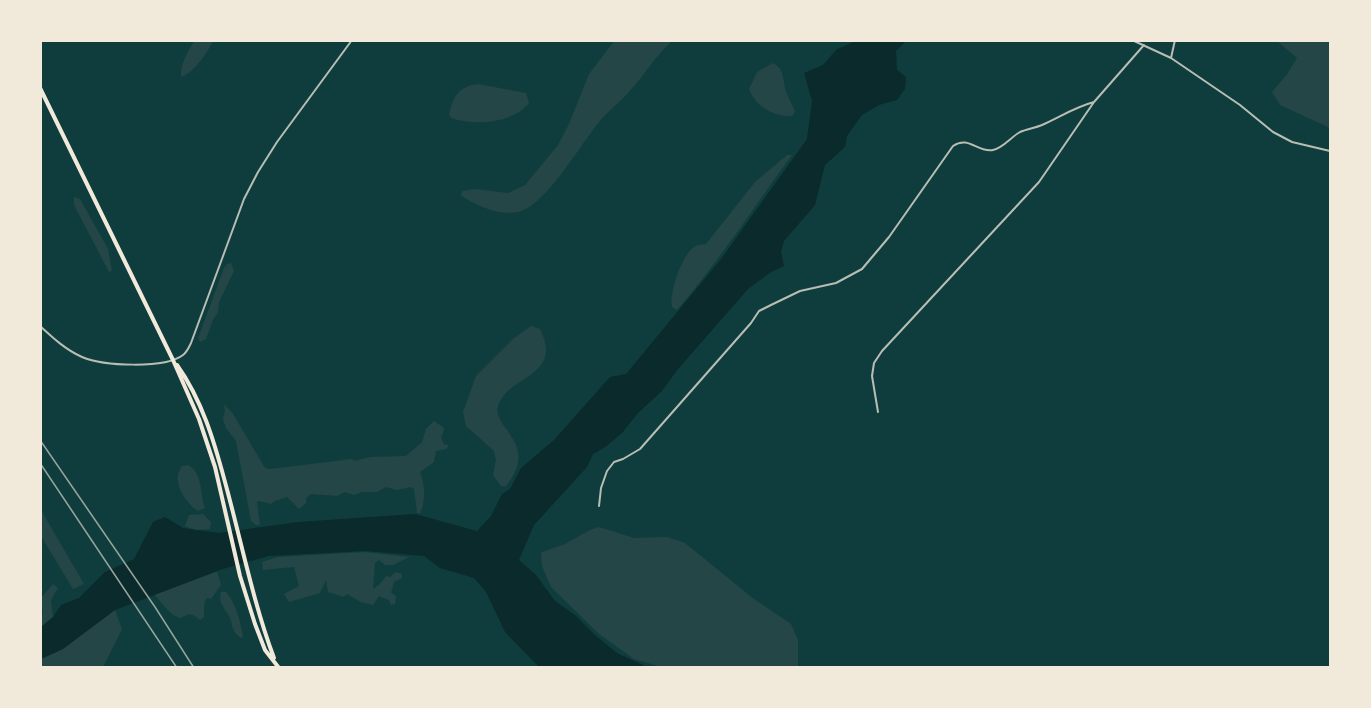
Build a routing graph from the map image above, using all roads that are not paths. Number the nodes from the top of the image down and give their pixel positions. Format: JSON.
{"nodes":[{"id":1,"x":352,"y":40,"type":"edge"},
{"id":2,"x":1132,"y":40,"type":"edge"},
{"id":3,"x":1175,"y":40,"type":"edge"},
{"id":4,"x":1144,"y":45,"type":"junction"},
{"id":5,"x":1171,"y":58,"type":"junction"},
{"id":6,"x":40,"y":88,"type":"edge"},
{"id":7,"x":1094,"y":102,"type":"junction"},
{"id":8,"x":1330,"y":151,"type":"edge"},
{"id":9,"x":40,"y":326,"type":"edge"},
{"id":10,"x":173,"y":360,"type":"junction"},
{"id":11,"x":878,"y":412,"type":"dead end"},
{"id":12,"x":599,"y":506,"type":"dead end"},
{"id":13,"x":278,"y":666,"type":"edge"},
{"id":14,"x":270,"y":668,"type":"edge"}],
"edges":[{"from":1,"to":10,"type":"street"},
{"from":2,"to":4,"type":"street"},
{"from":3,"to":5,"type":"street"},
{"from":4,"to":5,"type":"street"},
{"from":4,"to":7,"type":"street"},
{"from":5,"to":8,"type":"street"},
{"from":6,"to":10,"type":"main road"},
{"from":7,"to":11,"type":"street"},
{"from":7,"to":12,"type":"street"},
{"from":9,"to":10,"type":"street"},
{"from":10,"to":13,"type":"main road"},
{"from":10,"to":13,"type":"main road"},
{"from":13,"to":14,"type":"street"}]}
